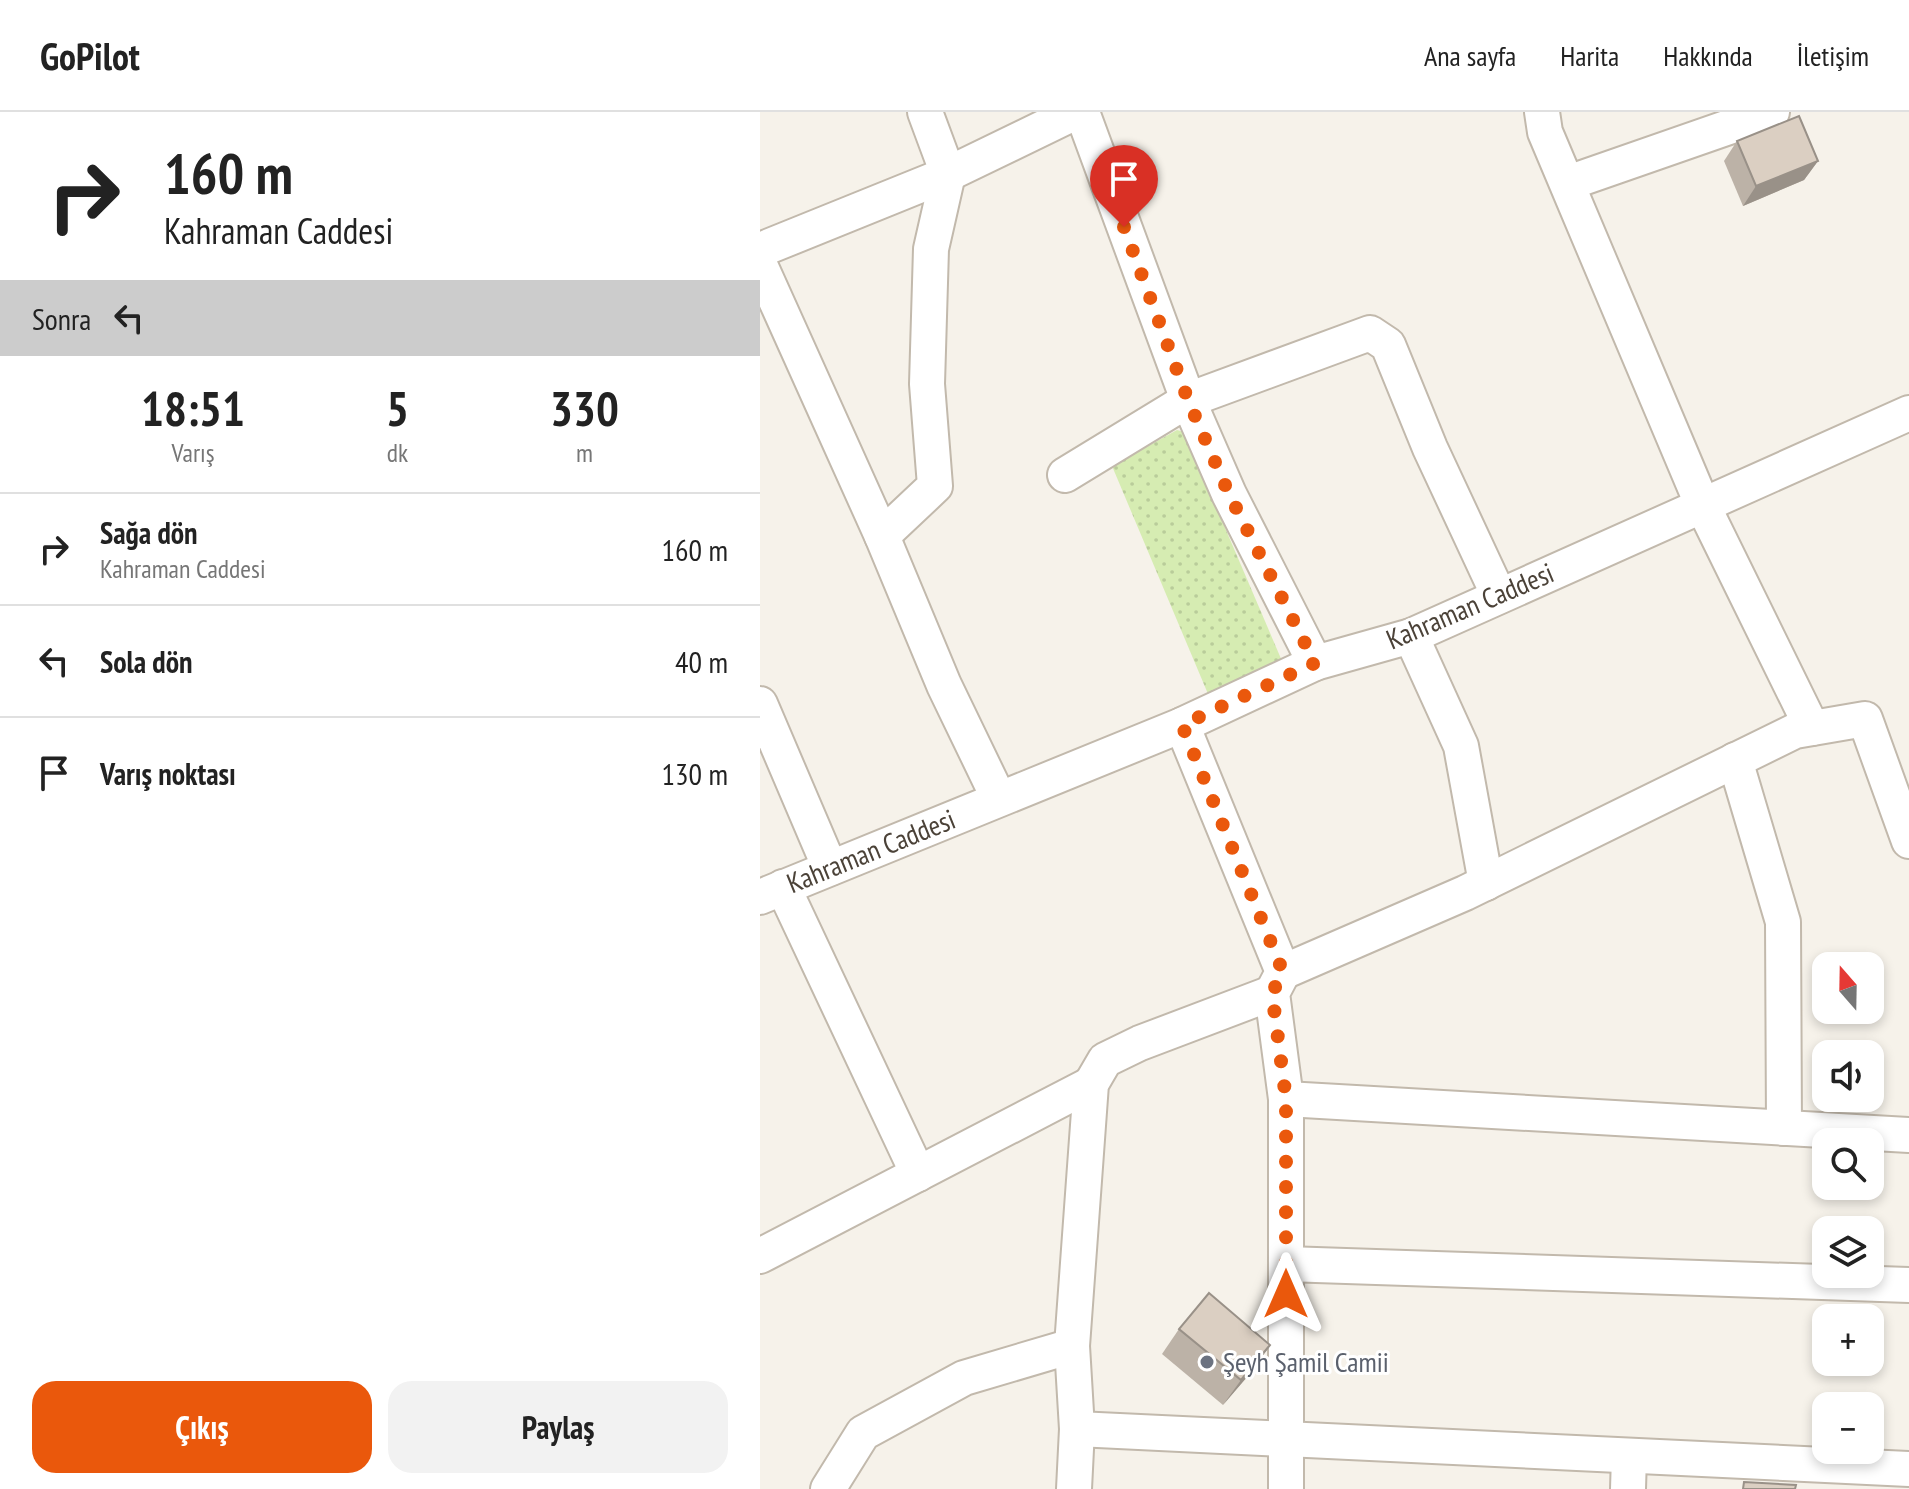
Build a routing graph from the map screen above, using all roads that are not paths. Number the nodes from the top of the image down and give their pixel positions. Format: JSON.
{"nodes":[{"id":1,"x":925,"y":112,"type":"edge"},
{"id":2,"x":1079,"y":112,"type":"edge"},
{"id":3,"x":1542,"y":112,"type":"edge"},
{"id":4,"x":1772,"y":112,"type":"edge"},
{"id":5,"x":948,"y":174,"type":"junction"},
{"id":6,"x":1568,"y":183,"type":"junction"},
{"id":7,"x":760,"y":250,"type":"edge"},
{"id":8,"x":760,"y":265,"type":"edge"},
{"id":9,"x":1188,"y":400,"type":"junction"},
{"id":10,"x":1909,"y":413,"type":"edge"},
{"id":11,"x":1065,"y":475,"type":"dead end"},
{"id":12,"x":1702,"y":504,"type":"junction"},
{"id":13,"x":882,"y":536,"type":"junction"},
{"id":14,"x":1499,"y":596,"type":"junction"},
{"id":15,"x":1411,"y":636,"type":"junction"},
{"id":16,"x":1315,"y":663,"type":"junction"},
{"id":17,"x":760,"y":704,"type":"edge"},
{"id":18,"x":1182,"y":725,"type":"junction"},
{"id":19,"x":1812,"y":728,"type":"junction"},
{"id":20,"x":1735,"y":760,"type":"junction"},
{"id":21,"x":999,"y":799,"type":"junction"},
{"id":22,"x":1909,"y":841,"type":"edge"},
{"id":23,"x":830,"y":868,"type":"junction"},
{"id":24,"x":1486,"y":883,"type":"junction"},
{"id":25,"x":772,"y":892,"type":"edge"},
{"id":26,"x":1278,"y":982,"type":"junction"},
{"id":27,"x":1091,"y":1084,"type":"junction"},
{"id":28,"x":1286,"y":1099,"type":"junction"},
{"id":29,"x":1784,"y":1128,"type":"junction"},
{"id":30,"x":1909,"y":1135,"type":"edge"},
{"id":31,"x":918,"y":1174,"type":"junction"},
{"id":32,"x":760,"y":1256,"type":"edge"},
{"id":33,"x":1286,"y":1264,"type":"junction"},
{"id":34,"x":1909,"y":1285,"type":"edge"},
{"id":35,"x":1072,"y":1346,"type":"junction"},
{"id":36,"x":1077,"y":1429,"type":"junction"},
{"id":37,"x":1286,"y":1440,"type":"junction"},
{"id":38,"x":1909,"y":1469,"type":"edge"},
{"id":39,"x":1629,"y":1472,"type":"edge"},
{"id":40,"x":828,"y":1489,"type":"edge"},
{"id":41,"x":1074,"y":1489,"type":"edge"},
{"id":42,"x":1286,"y":1489,"type":"edge"}],
"edges":[{"from":1,"to":5,"type":"street"},
{"from":2,"to":5,"type":"street"},
{"from":2,"to":9,"type":"street"},
{"from":3,"to":6,"type":"street"},
{"from":4,"to":6,"type":"street"},
{"from":5,"to":7,"type":"street"},
{"from":5,"to":13,"type":"street"},
{"from":6,"to":12,"type":"street"},
{"from":8,"to":13,"type":"street"},
{"from":9,"to":11,"type":"street"},
{"from":9,"to":14,"type":"street"},
{"from":9,"to":16,"type":"street"},
{"from":10,"to":12,"type":"street","name":"Kahraman Caddesi"},
{"from":12,"to":14,"type":"street","name":"Kahraman Caddesi"},
{"from":12,"to":19,"type":"street"},
{"from":13,"to":21,"type":"street"},
{"from":14,"to":15,"type":"street","name":"Kahraman Caddesi"},
{"from":15,"to":16,"type":"street","name":"Kahraman Caddesi"},
{"from":15,"to":24,"type":"street"},
{"from":16,"to":18,"type":"street","name":"Kahraman Caddesi"},
{"from":17,"to":23,"type":"street"},
{"from":18,"to":21,"type":"street","name":"Kahraman Caddesi"},
{"from":18,"to":26,"type":"street"},
{"from":19,"to":20,"type":"street"},
{"from":19,"to":22,"type":"street"},
{"from":20,"to":24,"type":"street"},
{"from":20,"to":29,"type":"street"},
{"from":21,"to":23,"type":"street","name":"Kahraman Caddesi"},
{"from":23,"to":25,"type":"street","name":"Kahraman Caddesi"},
{"from":24,"to":26,"type":"street"},
{"from":25,"to":31,"type":"street"},
{"from":26,"to":27,"type":"street"},
{"from":26,"to":28,"type":"street"},
{"from":27,"to":31,"type":"street"},
{"from":27,"to":35,"type":"street"},
{"from":28,"to":29,"type":"street"},
{"from":28,"to":33,"type":"street"},
{"from":29,"to":30,"type":"street"},
{"from":31,"to":32,"type":"street"},
{"from":33,"to":34,"type":"street"},
{"from":33,"to":37,"type":"street"},
{"from":35,"to":36,"type":"street"},
{"from":35,"to":40,"type":"street"},
{"from":36,"to":37,"type":"street"},
{"from":36,"to":41,"type":"street"},
{"from":37,"to":39,"type":"street"},
{"from":37,"to":42,"type":"street"},
{"from":38,"to":39,"type":"street"}]}
